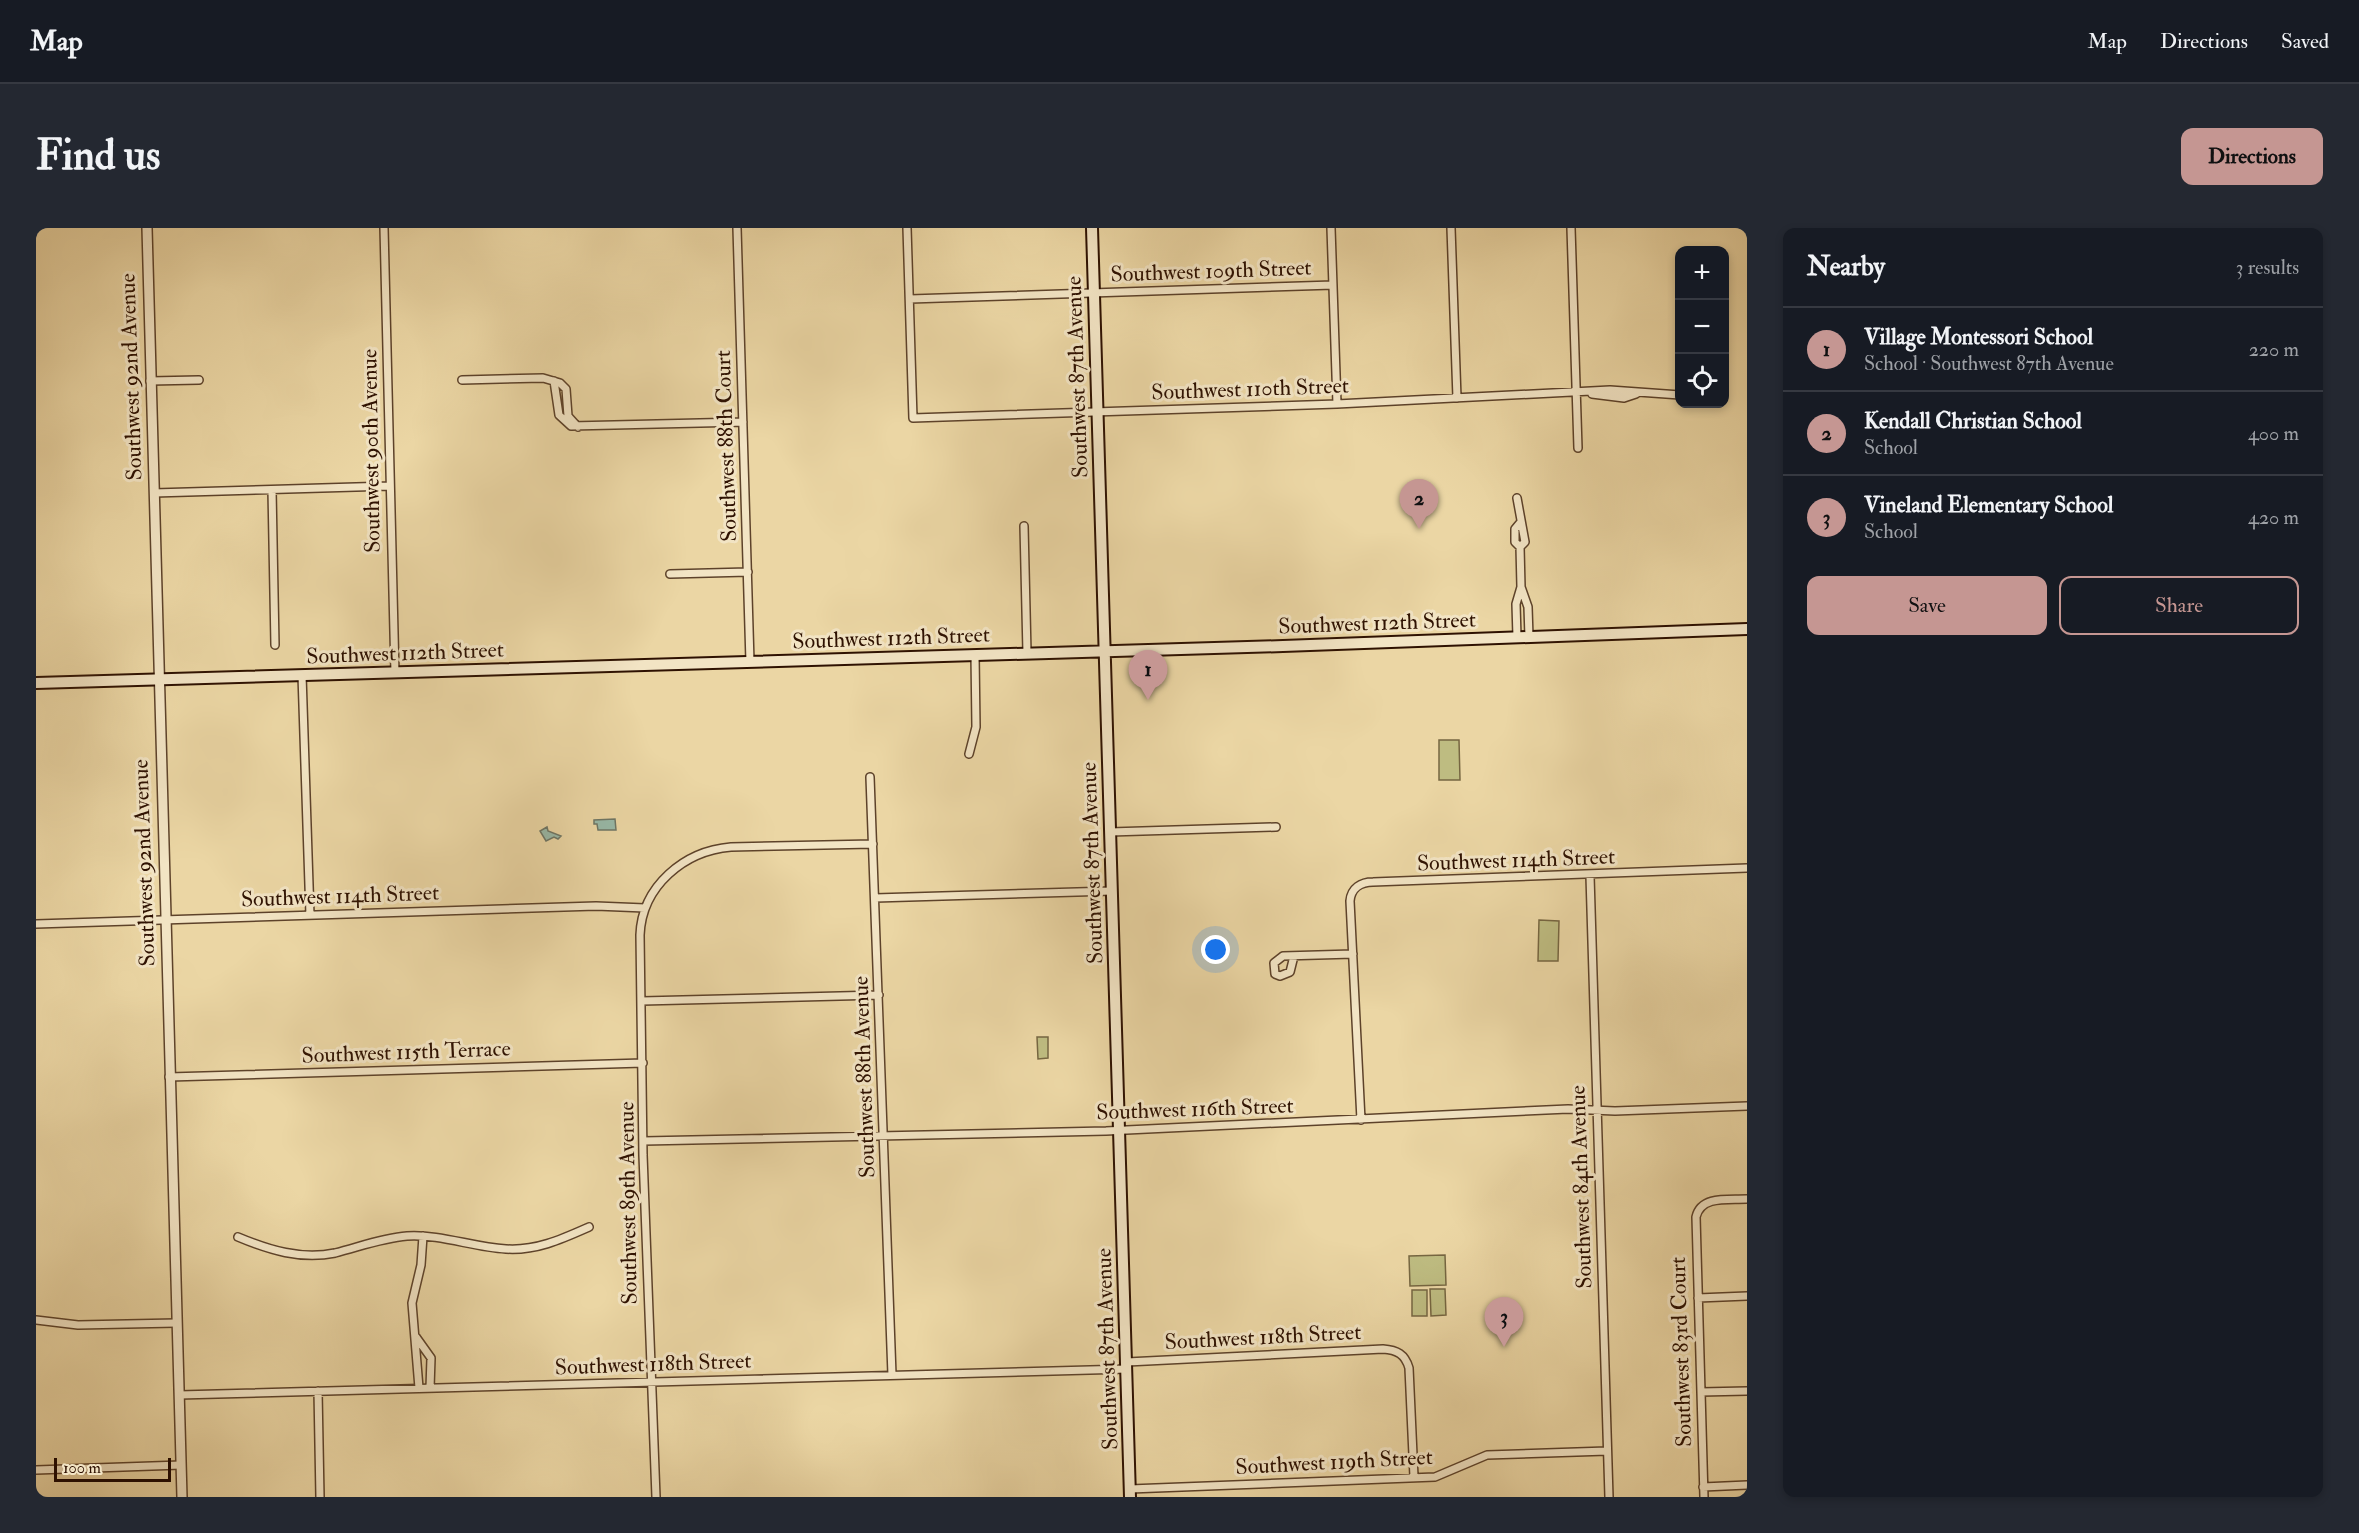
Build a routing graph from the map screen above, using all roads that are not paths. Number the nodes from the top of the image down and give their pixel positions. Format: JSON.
{"nodes":[{"id":1,"x":147,"y":228,"type":"edge"},
{"id":2,"x":384,"y":228,"type":"edge"},
{"id":3,"x":737,"y":228,"type":"edge"},
{"id":4,"x":907,"y":228,"type":"edge"},
{"id":5,"x":1092,"y":228,"type":"edge"},
{"id":6,"x":1331,"y":228,"type":"edge"},
{"id":7,"x":1451,"y":228,"type":"edge"},
{"id":8,"x":1570,"y":228,"type":"edge"},
{"id":9,"x":1333,"y":285,"type":"junction"},
{"id":10,"x":1094,"y":293,"type":"junction"},
{"id":11,"x":910,"y":299,"type":"junction"},
{"id":12,"x":199,"y":380,"type":"dead end"},
{"id":13,"x":462,"y":380,"type":"dead end"},
{"id":14,"x":150,"y":381,"type":"junction"},
{"id":15,"x":1576,"y":392,"type":"junction"},
{"id":16,"x":1675,"y":395,"type":"edge"},
{"id":17,"x":1456,"y":398,"type":"junction"},
{"id":18,"x":1337,"y":404,"type":"junction"},
{"id":19,"x":1098,"y":410,"type":"junction"},
{"id":20,"x":743,"y":422,"type":"junction"},
{"id":21,"x":1578,"y":448,"type":"dead end"},
{"id":22,"x":390,"y":486,"type":"junction"},
{"id":23,"x":272,"y":490,"type":"junction"},
{"id":24,"x":154,"y":493,"type":"junction"},
{"id":25,"x":1518,"y":498,"type":"dead end"},
{"id":26,"x":1024,"y":526,"type":"dead end"},
{"id":27,"x":748,"y":572,"type":"junction"},
{"id":28,"x":670,"y":574,"type":"dead end"},
{"id":29,"x":1521,"y":587,"type":"junction"},
{"id":30,"x":1747,"y":629,"type":"edge"},
{"id":31,"x":1517,"y":637,"type":"junction"},
{"id":32,"x":1529,"y":637,"type":"junction"},
{"id":33,"x":275,"y":645,"type":"dead end"},
{"id":34,"x":1106,"y":651,"type":"junction"},
{"id":35,"x":1028,"y":653,"type":"junction"},
{"id":36,"x":975,"y":655,"type":"junction"},
{"id":37,"x":750,"y":662,"type":"junction"},
{"id":38,"x":395,"y":673,"type":"junction"},
{"id":39,"x":302,"y":675,"type":"junction"},
{"id":40,"x":158,"y":680,"type":"junction"},
{"id":41,"x":36,"y":683,"type":"edge"},
{"id":42,"x":969,"y":754,"type":"dead end"},
{"id":43,"x":870,"y":777,"type":"dead end"},
{"id":44,"x":1276,"y":827,"type":"dead end"},
{"id":45,"x":1110,"y":831,"type":"junction"},
{"id":46,"x":873,"y":844,"type":"junction"},
{"id":47,"x":1747,"y":868,"type":"edge"},
{"id":48,"x":1590,"y":876,"type":"junction"},
{"id":49,"x":1112,"y":891,"type":"junction"},
{"id":50,"x":875,"y":898,"type":"junction"},
{"id":51,"x":645,"y":908,"type":"junction"},
{"id":52,"x":310,"y":915,"type":"junction"},
{"id":53,"x":165,"y":919,"type":"junction"},
{"id":54,"x":36,"y":924,"type":"edge"},
{"id":55,"x":1353,"y":954,"type":"junction"},
{"id":56,"x":1294,"y":956,"type":"dead end"},
{"id":57,"x":879,"y":995,"type":"junction"},
{"id":58,"x":642,"y":1001,"type":"junction"},
{"id":59,"x":643,"y":1064,"type":"junction"},
{"id":60,"x":169,"y":1077,"type":"junction"},
{"id":61,"x":1747,"y":1106,"type":"edge"},
{"id":62,"x":1596,"y":1110,"type":"junction"},
{"id":63,"x":1361,"y":1120,"type":"junction"},
{"id":64,"x":1120,"y":1131,"type":"junction"},
{"id":65,"x":884,"y":1136,"type":"junction"},
{"id":66,"x":644,"y":1141,"type":"junction"},
{"id":67,"x":1747,"y":1199,"type":"edge"},
{"id":68,"x":589,"y":1227,"type":"dead end"},
{"id":69,"x":423,"y":1236,"type":"junction"},
{"id":70,"x":238,"y":1237,"type":"dead end"},
{"id":71,"x":1747,"y":1296,"type":"edge"},
{"id":72,"x":1698,"y":1298,"type":"junction"},
{"id":73,"x":36,"y":1320,"type":"edge"},
{"id":74,"x":176,"y":1323,"type":"junction"},
{"id":75,"x":416,"y":1337,"type":"junction"},
{"id":76,"x":1127,"y":1365,"type":"junction"},
{"id":77,"x":892,"y":1376,"type":"junction"},
{"id":78,"x":651,"y":1383,"type":"junction"},
{"id":79,"x":419,"y":1388,"type":"junction"},
{"id":80,"x":430,"y":1388,"type":"junction"},
{"id":81,"x":318,"y":1391,"type":"junction"},
{"id":82,"x":1747,"y":1391,"type":"edge"},
{"id":83,"x":1701,"y":1392,"type":"junction"},
{"id":84,"x":179,"y":1395,"type":"junction"},
{"id":85,"x":1607,"y":1451,"type":"junction"},
{"id":86,"x":181,"y":1465,"type":"junction"},
{"id":87,"x":36,"y":1470,"type":"edge"},
{"id":88,"x":1414,"y":1477,"type":"junction"},
{"id":89,"x":1747,"y":1485,"type":"edge"},
{"id":90,"x":1703,"y":1486,"type":"junction"},
{"id":91,"x":1130,"y":1493,"type":"edge"},
{"id":92,"x":182,"y":1497,"type":"edge"},
{"id":93,"x":321,"y":1497,"type":"edge"},
{"id":94,"x":656,"y":1497,"type":"edge"},
{"id":95,"x":1609,"y":1497,"type":"edge"},
{"id":96,"x":1704,"y":1497,"type":"edge"}],
"edges":[{"from":1,"to":14,"type":"street","name":"Southwest 92nd Avenue"},
{"from":2,"to":22,"type":"street","name":"Southwest 90th Avenue"},
{"from":3,"to":20,"type":"street","name":"Southwest 88th Court"},
{"from":4,"to":11,"type":"street"},
{"from":5,"to":10,"type":"main road","name":"Southwest 87th Avenue"},
{"from":6,"to":9,"type":"street"},
{"from":7,"to":17,"type":"street"},
{"from":8,"to":15,"type":"street"},
{"from":9,"to":10,"type":"street","name":"Southwest 109th Street"},
{"from":9,"to":18,"type":"street"},
{"from":10,"to":11,"type":"street","name":"Southwest 109th Street"},
{"from":10,"to":19,"type":"main road","name":"Southwest 87th Avenue"},
{"from":11,"to":19,"type":"street","name":"Southwest 110th Street"},
{"from":12,"to":14,"type":"street"},
{"from":13,"to":20,"type":"street"},
{"from":14,"to":24,"type":"street","name":"Southwest 92nd Avenue"},
{"from":15,"to":16,"type":"street","name":"Southwest 110th Street"},
{"from":15,"to":17,"type":"street","name":"Southwest 110th Street"},
{"from":15,"to":21,"type":"street"},
{"from":17,"to":18,"type":"street","name":"Southwest 110th Street"},
{"from":18,"to":19,"type":"street","name":"Southwest 110th Street"},
{"from":19,"to":34,"type":"main road","name":"Southwest 87th Avenue"},
{"from":20,"to":27,"type":"street","name":"Southwest 88th Court"},
{"from":22,"to":23,"type":"street"},
{"from":22,"to":38,"type":"street","name":"Southwest 90th Avenue"},
{"from":23,"to":24,"type":"street"},
{"from":23,"to":33,"type":"street"},
{"from":24,"to":40,"type":"street","name":"Southwest 92nd Avenue"},
{"from":25,"to":29,"type":"street"},
{"from":26,"to":35,"type":"street"},
{"from":27,"to":28,"type":"street"},
{"from":27,"to":37,"type":"street","name":"Southwest 88th Court"},
{"from":29,"to":31,"type":"street"},
{"from":29,"to":32,"type":"street"},
{"from":30,"to":32,"type":"main road","name":"Southwest 112th Street"},
{"from":31,"to":32,"type":"main road","name":"Southwest 112th Street"},
{"from":31,"to":34,"type":"main road","name":"Southwest 112th Street"},
{"from":34,"to":35,"type":"main road","name":"Southwest 112th Street"},
{"from":34,"to":45,"type":"main road","name":"Southwest 87th Avenue"},
{"from":35,"to":36,"type":"main road","name":"Southwest 112th Street"},
{"from":36,"to":37,"type":"main road","name":"Southwest 112th Street"},
{"from":36,"to":42,"type":"street"},
{"from":37,"to":38,"type":"main road","name":"Southwest 112th Street"},
{"from":38,"to":39,"type":"main road","name":"Southwest 112th Street"},
{"from":39,"to":40,"type":"main road","name":"Southwest 112th Street"},
{"from":39,"to":52,"type":"street"},
{"from":40,"to":41,"type":"main road","name":"Southwest 112th Street"},
{"from":40,"to":53,"type":"street","name":"Southwest 92nd Avenue"},
{"from":43,"to":46,"type":"street","name":"Southwest 88th Avenue"},
{"from":44,"to":45,"type":"street"},
{"from":45,"to":49,"type":"main road","name":"Southwest 87th Avenue"},
{"from":46,"to":50,"type":"street","name":"Southwest 88th Avenue"},
{"from":46,"to":51,"type":"street"},
{"from":47,"to":48,"type":"street","name":"Southwest 114th Street"},
{"from":48,"to":55,"type":"street","name":"Southwest 114th Street"},
{"from":48,"to":62,"type":"street","name":"Southwest 84th Avenue"},
{"from":49,"to":50,"type":"street"},
{"from":49,"to":64,"type":"main road","name":"Southwest 87th Avenue"},
{"from":50,"to":57,"type":"street","name":"Southwest 88th Avenue"},
{"from":51,"to":52,"type":"street","name":"Southwest 114th Street"},
{"from":51,"to":58,"type":"street","name":"Southwest 89th Avenue"},
{"from":52,"to":53,"type":"street","name":"Southwest 114th Street"},
{"from":53,"to":54,"type":"street","name":"Southwest 114th Street"},
{"from":53,"to":60,"type":"street","name":"Southwest 92nd Avenue"},
{"from":55,"to":56,"type":"street"},
{"from":55,"to":63,"type":"street"},
{"from":57,"to":58,"type":"street"},
{"from":57,"to":65,"type":"street","name":"Southwest 88th Avenue"},
{"from":58,"to":59,"type":"street","name":"Southwest 89th Avenue"},
{"from":59,"to":60,"type":"street","name":"Southwest 115th Terrace"},
{"from":59,"to":66,"type":"street","name":"Southwest 89th Avenue"},
{"from":60,"to":74,"type":"street","name":"Southwest 92nd Avenue"},
{"from":61,"to":62,"type":"street","name":"Southwest 116th Street"},
{"from":62,"to":63,"type":"street","name":"Southwest 116th Street"},
{"from":62,"to":85,"type":"street","name":"Southwest 84th Avenue"},
{"from":63,"to":64,"type":"street","name":"Southwest 116th Street"},
{"from":64,"to":65,"type":"street","name":"Southwest 116th Street"},
{"from":64,"to":76,"type":"main road","name":"Southwest 87th Avenue"},
{"from":65,"to":66,"type":"street","name":"Southwest 116th Street"},
{"from":65,"to":77,"type":"street","name":"Southwest 88th Avenue"},
{"from":66,"to":78,"type":"street","name":"Southwest 89th Avenue"},
{"from":67,"to":72,"type":"street","name":"Southwest 83rd Court"},
{"from":68,"to":69,"type":"street"},
{"from":69,"to":70,"type":"street"},
{"from":69,"to":75,"type":"street"},
{"from":71,"to":72,"type":"street"},
{"from":72,"to":83,"type":"street","name":"Southwest 83rd Court"},
{"from":73,"to":74,"type":"street"},
{"from":74,"to":84,"type":"street","name":"Southwest 92nd Avenue"},
{"from":75,"to":79,"type":"street"},
{"from":75,"to":80,"type":"street"},
{"from":76,"to":77,"type":"street","name":"Southwest 118th Street"},
{"from":76,"to":88,"type":"street","name":"Southwest 118th Street"},
{"from":76,"to":91,"type":"main road","name":"Southwest 87th Avenue"},
{"from":77,"to":78,"type":"street","name":"Southwest 118th Street"},
{"from":78,"to":80,"type":"street","name":"Southwest 118th Street"},
{"from":78,"to":94,"type":"street","name":"Southwest 89th Avenue"},
{"from":79,"to":80,"type":"street","name":"Southwest 118th Street"},
{"from":79,"to":81,"type":"street","name":"Southwest 118th Street"},
{"from":81,"to":84,"type":"street","name":"Southwest 118th Street"},
{"from":81,"to":93,"type":"street"},
{"from":82,"to":83,"type":"street"},
{"from":83,"to":90,"type":"street","name":"Southwest 83rd Court"},
{"from":84,"to":86,"type":"street","name":"Southwest 92nd Avenue"},
{"from":85,"to":88,"type":"street","name":"Southwest 119th Street"},
{"from":85,"to":95,"type":"street","name":"Southwest 84th Avenue"},
{"from":86,"to":87,"type":"street"},
{"from":86,"to":92,"type":"street","name":"Southwest 92nd Avenue"},
{"from":88,"to":91,"type":"street","name":"Southwest 119th Street"},
{"from":89,"to":90,"type":"street"},
{"from":90,"to":96,"type":"street","name":"Southwest 83rd Court"}]}
